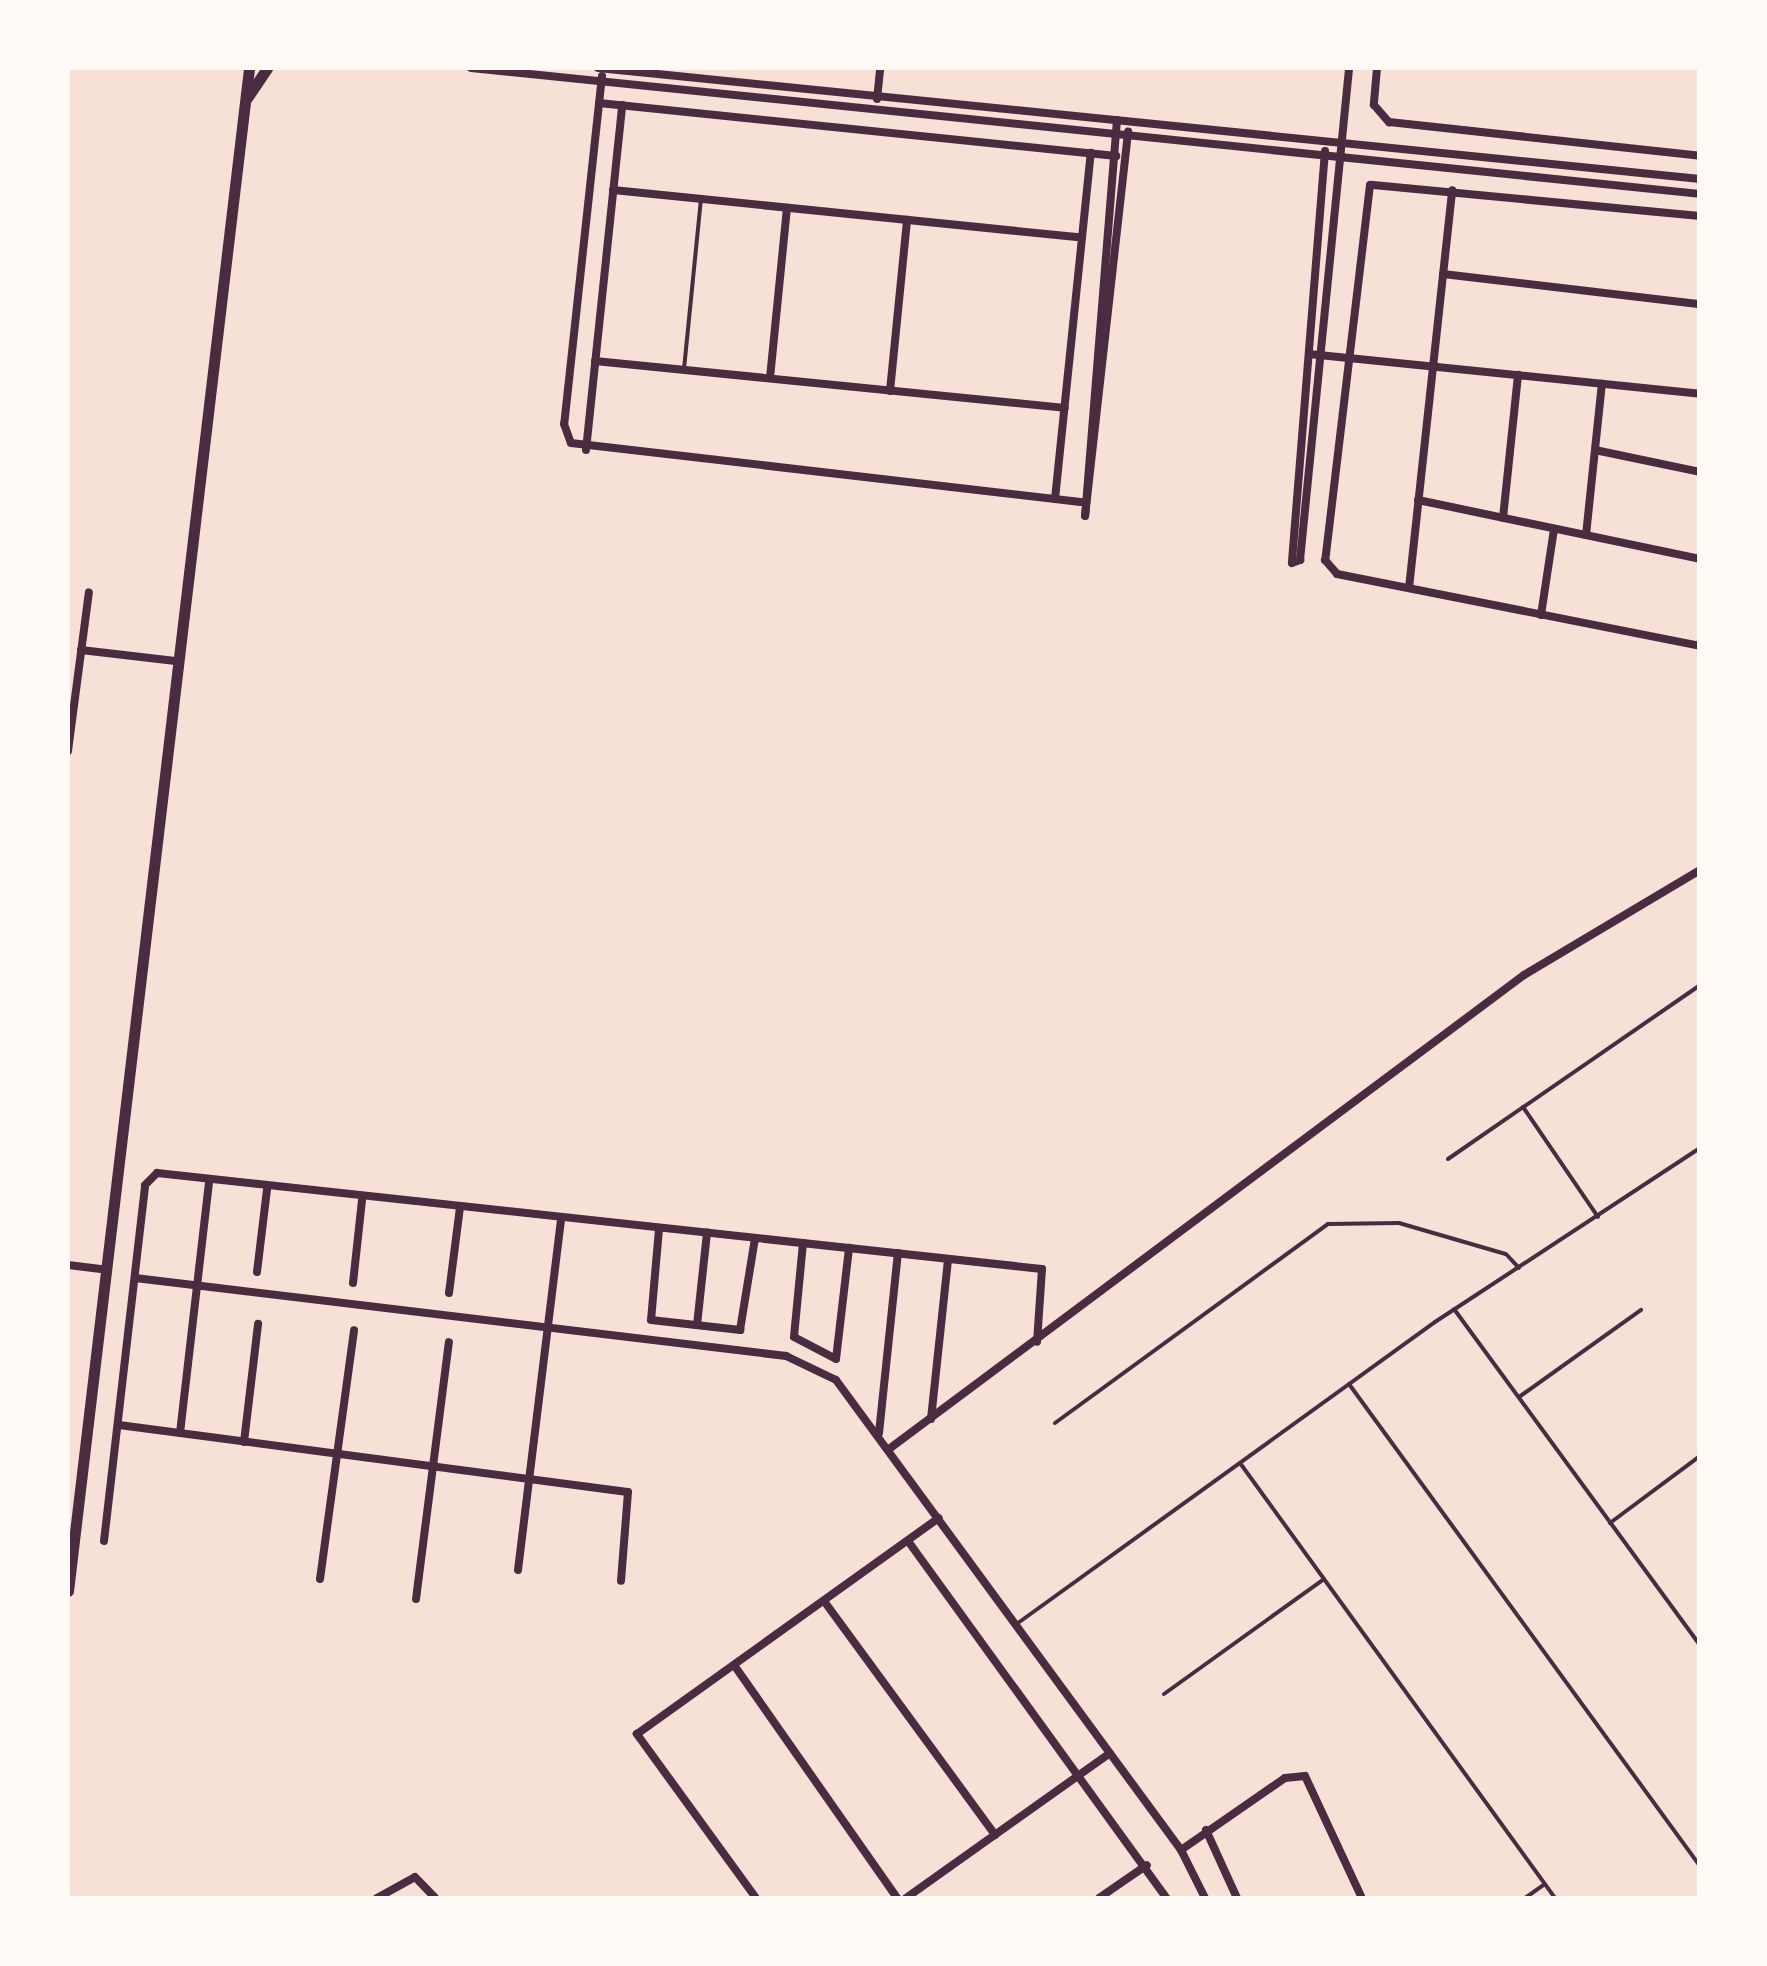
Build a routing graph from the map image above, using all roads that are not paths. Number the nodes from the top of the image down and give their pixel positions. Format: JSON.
{"nodes":[{"id":1,"x":249,"y":68,"type":"edge"},
{"id":2,"x":267,"y":68,"type":"edge"},
{"id":3,"x":471,"y":68,"type":"edge"},
{"id":4,"x":600,"y":68,"type":"edge"},
{"id":5,"x":880,"y":68,"type":"edge"},
{"id":6,"x":1349,"y":68,"type":"edge"},
{"id":7,"x":1377,"y":68,"type":"edge"},
{"id":8,"x":601,"y":81,"type":"junction"},
{"id":9,"x":878,"y":94,"type":"junction"},
{"id":10,"x":245,"y":102,"type":"junction"},
{"id":11,"x":599,"y":103,"type":"junction"},
{"id":12,"x":622,"y":105,"type":"junction"},
{"id":13,"x":876,"y":108,"type":"junction"},
{"id":14,"x":1117,"y":120,"type":"junction"},
{"id":15,"x":1128,"y":122,"type":"junction"},
{"id":16,"x":1116,"y":133,"type":"junction"},
{"id":17,"x":1127,"y":134,"type":"junction"},
{"id":18,"x":1326,"y":141,"type":"junction"},
{"id":19,"x":1340,"y":143,"type":"junction"},
{"id":20,"x":1090,"y":153,"type":"junction"},
{"id":21,"x":1325,"y":154,"type":"junction"},
{"id":22,"x":1114,"y":155,"type":"junction"},
{"id":23,"x":1125,"y":156,"type":"junction"},
{"id":24,"x":1339,"y":156,"type":"junction"},
{"id":25,"x":1700,"y":156,"type":"edge"},
{"id":26,"x":1700,"y":179,"type":"edge"},
{"id":27,"x":613,"y":190,"type":"junction"},
{"id":28,"x":1452,"y":190,"type":"junction"},
{"id":29,"x":1700,"y":194,"type":"edge"},
{"id":30,"x":701,"y":200,"type":"junction"},
{"id":31,"x":787,"y":208,"type":"junction"},
{"id":32,"x":1700,"y":216,"type":"edge"},
{"id":33,"x":907,"y":220,"type":"junction"},
{"id":34,"x":1082,"y":238,"type":"junction"},
{"id":35,"x":1443,"y":274,"type":"junction"},
{"id":36,"x":1700,"y":304,"type":"edge"},
{"id":37,"x":1309,"y":354,"type":"junction"},
{"id":38,"x":1323,"y":355,"type":"junction"},
{"id":39,"x":1346,"y":358,"type":"junction"},
{"id":40,"x":596,"y":360,"type":"junction"},
{"id":41,"x":1433,"y":366,"type":"junction"},
{"id":42,"x":684,"y":370,"type":"junction"},
{"id":43,"x":1518,"y":375,"type":"junction"},
{"id":44,"x":770,"y":378,"type":"junction"},
{"id":45,"x":1602,"y":384,"type":"junction"},
{"id":46,"x":890,"y":390,"type":"junction"},
{"id":47,"x":1700,"y":394,"type":"edge"},
{"id":48,"x":1064,"y":408,"type":"junction"},
{"id":49,"x":586,"y":450,"type":"junction"},
{"id":50,"x":1595,"y":450,"type":"junction"},
{"id":51,"x":1700,"y":472,"type":"edge"},
{"id":52,"x":1055,"y":499,"type":"junction"},
{"id":53,"x":1418,"y":500,"type":"junction"},
{"id":54,"x":1081,"y":502,"type":"junction"},
{"id":55,"x":1502,"y":518,"type":"junction"},
{"id":56,"x":1554,"y":528,"type":"junction"},
{"id":57,"x":1586,"y":536,"type":"junction"},
{"id":58,"x":1700,"y":559,"type":"edge"},
{"id":59,"x":1408,"y":588,"type":"junction"},
{"id":60,"x":88,"y":592,"type":"dead end"},
{"id":61,"x":1540,"y":614,"type":"junction"},
{"id":62,"x":1700,"y":646,"type":"edge"},
{"id":63,"x":81,"y":650,"type":"junction"},
{"id":64,"x":175,"y":661,"type":"junction"},
{"id":65,"x":68,"y":740,"type":"edge"},
{"id":66,"x":68,"y":750,"type":"edge"},
{"id":67,"x":1700,"y":870,"type":"edge"},
{"id":68,"x":1700,"y":985,"type":"edge"},
{"id":69,"x":1523,"y":1107,"type":"junction"},
{"id":70,"x":1700,"y":1148,"type":"edge"},
{"id":71,"x":1448,"y":1159,"type":"dead end"},
{"id":72,"x":209,"y":1181,"type":"junction"},
{"id":73,"x":267,"y":1190,"type":"junction"},
{"id":74,"x":362,"y":1200,"type":"junction"},
{"id":75,"x":460,"y":1208,"type":"junction"},
{"id":76,"x":1598,"y":1217,"type":"junction"},
{"id":77,"x":561,"y":1219,"type":"junction"},
{"id":78,"x":659,"y":1229,"type":"junction"},
{"id":79,"x":707,"y":1234,"type":"junction"},
{"id":80,"x":755,"y":1238,"type":"junction"},
{"id":81,"x":803,"y":1243,"type":"junction"},
{"id":82,"x":849,"y":1248,"type":"junction"},
{"id":83,"x":898,"y":1254,"type":"junction"},
{"id":84,"x":948,"y":1259,"type":"junction"},
{"id":85,"x":68,"y":1265,"type":"edge"},
{"id":86,"x":1519,"y":1268,"type":"junction"},
{"id":87,"x":107,"y":1270,"type":"junction"},
{"id":88,"x":257,"y":1272,"type":"dead end"},
{"id":89,"x":134,"y":1278,"type":"junction"},
{"id":90,"x":354,"y":1284,"type":"dead end"},
{"id":91,"x":197,"y":1286,"type":"junction"},
{"id":92,"x":450,"y":1294,"type":"dead end"},
{"id":93,"x":1454,"y":1309,"type":"junction"},
{"id":94,"x":1641,"y":1310,"type":"dead end"},
{"id":95,"x":258,"y":1324,"type":"dead end"},
{"id":96,"x":697,"y":1325,"type":"junction"},
{"id":97,"x":548,"y":1328,"type":"junction"},
{"id":98,"x":354,"y":1330,"type":"dead end"},
{"id":99,"x":449,"y":1342,"type":"dead end"},
{"id":100,"x":1037,"y":1342,"type":"junction"},
{"id":101,"x":1349,"y":1384,"type":"junction"},
{"id":102,"x":1518,"y":1398,"type":"junction"},
{"id":103,"x":930,"y":1420,"type":"junction"},
{"id":104,"x":1055,"y":1423,"type":"dead end"},
{"id":105,"x":119,"y":1425,"type":"junction"},
{"id":106,"x":180,"y":1433,"type":"junction"},
{"id":107,"x":879,"y":1434,"type":"junction"},
{"id":108,"x":244,"y":1442,"type":"junction"},
{"id":109,"x":889,"y":1449,"type":"junction"},
{"id":110,"x":338,"y":1455,"type":"junction"},
{"id":111,"x":1700,"y":1456,"type":"edge"},
{"id":112,"x":1240,"y":1463,"type":"junction"},
{"id":113,"x":433,"y":1468,"type":"junction"},
{"id":114,"x":530,"y":1479,"type":"junction"},
{"id":115,"x":940,"y":1518,"type":"junction"},
{"id":116,"x":1610,"y":1523,"type":"junction"},
{"id":117,"x":908,"y":1540,"type":"junction"},
{"id":118,"x":104,"y":1542,"type":"dead end"},
{"id":119,"x":518,"y":1570,"type":"dead end"},
{"id":120,"x":320,"y":1579,"type":"dead end"},
{"id":121,"x":1324,"y":1579,"type":"junction"},
{"id":122,"x":621,"y":1581,"type":"dead end"},
{"id":123,"x":68,"y":1591,"type":"edge"},
{"id":124,"x":416,"y":1599,"type":"dead end"},
{"id":125,"x":824,"y":1600,"type":"junction"},
{"id":126,"x":1018,"y":1623,"type":"junction"},
{"id":127,"x":1700,"y":1645,"type":"edge"},
{"id":128,"x":734,"y":1665,"type":"junction"},
{"id":129,"x":1164,"y":1694,"type":"dead end"},
{"id":130,"x":1110,"y":1753,"type":"junction"},
{"id":131,"x":1082,"y":1773,"type":"junction"},
{"id":132,"x":1206,"y":1830,"type":"junction"},
{"id":133,"x":994,"y":1836,"type":"junction"},
{"id":134,"x":1182,"y":1850,"type":"junction"},
{"id":135,"x":1147,"y":1865,"type":"junction"},
{"id":136,"x":1700,"y":1866,"type":"edge"},
{"id":137,"x":1544,"y":1884,"type":"junction"},
{"id":138,"x":377,"y":1898,"type":"edge"},
{"id":139,"x":435,"y":1898,"type":"edge"},
{"id":140,"x":756,"y":1898,"type":"edge"},
{"id":141,"x":897,"y":1898,"type":"edge"},
{"id":142,"x":906,"y":1898,"type":"edge"},
{"id":143,"x":1098,"y":1898,"type":"edge"},
{"id":144,"x":1166,"y":1898,"type":"edge"},
{"id":145,"x":1205,"y":1898,"type":"edge"},
{"id":146,"x":1238,"y":1898,"type":"edge"},
{"id":147,"x":1362,"y":1898,"type":"edge"},
{"id":148,"x":1525,"y":1898,"type":"edge"},
{"id":149,"x":1555,"y":1898,"type":"edge"}],
"edges":[{"from":1,"to":10,"type":"main road"},
{"from":2,"to":10,"type":"main road"},
{"from":3,"to":8,"type":"street"},
{"from":4,"to":8,"type":"street"},
{"from":4,"to":9,"type":"street"},
{"from":5,"to":9,"type":"street"},
{"from":6,"to":19,"type":"street"},
{"from":7,"to":25,"type":"street"},
{"from":8,"to":11,"type":"street"},
{"from":8,"to":13,"type":"street"},
{"from":9,"to":13,"type":"street"},
{"from":9,"to":14,"type":"street"},
{"from":10,"to":64,"type":"main road"},
{"from":11,"to":12,"type":"street"},
{"from":11,"to":49,"type":"street"},
{"from":12,"to":20,"type":"street"},
{"from":12,"to":27,"type":"street"},
{"from":13,"to":16,"type":"street"},
{"from":14,"to":15,"type":"street"},
{"from":14,"to":16,"type":"street"},
{"from":15,"to":17,"type":"street"},
{"from":15,"to":18,"type":"street"},
{"from":16,"to":17,"type":"street"},
{"from":16,"to":22,"type":"street"},
{"from":17,"to":21,"type":"street"},
{"from":17,"to":23,"type":"street"},
{"from":18,"to":19,"type":"street"},
{"from":18,"to":21,"type":"street"},
{"from":19,"to":24,"type":"street"},
{"from":19,"to":26,"type":"street"},
{"from":20,"to":22,"type":"street"},
{"from":20,"to":34,"type":"street"},
{"from":21,"to":24,"type":"street"},
{"from":21,"to":37,"type":"street"},
{"from":22,"to":23,"type":"street"},
{"from":22,"to":54,"type":"street"},
{"from":23,"to":54,"type":"street"},
{"from":24,"to":29,"type":"street"},
{"from":24,"to":38,"type":"street"},
{"from":27,"to":30,"type":"street"},
{"from":27,"to":40,"type":"street"},
{"from":28,"to":32,"type":"street"},
{"from":28,"to":35,"type":"street"},
{"from":28,"to":39,"type":"street"},
{"from":30,"to":31,"type":"street"},
{"from":30,"to":42,"type":"lane"},
{"from":31,"to":33,"type":"street"},
{"from":31,"to":44,"type":"street"},
{"from":33,"to":34,"type":"street"},
{"from":33,"to":46,"type":"street"},
{"from":34,"to":48,"type":"street"},
{"from":35,"to":36,"type":"street"},
{"from":35,"to":41,"type":"street"},
{"from":37,"to":38,"type":"street"},
{"from":37,"to":38,"type":"street"},
{"from":38,"to":39,"type":"street"},
{"from":39,"to":41,"type":"street"},
{"from":39,"to":59,"type":"street"},
{"from":40,"to":42,"type":"street"},
{"from":40,"to":49,"type":"street"},
{"from":41,"to":43,"type":"street"},
{"from":41,"to":53,"type":"street"},
{"from":42,"to":44,"type":"street"},
{"from":43,"to":45,"type":"street"},
{"from":43,"to":55,"type":"street"},
{"from":44,"to":46,"type":"street"},
{"from":45,"to":47,"type":"street"},
{"from":45,"to":50,"type":"street"},
{"from":46,"to":48,"type":"street"},
{"from":48,"to":52,"type":"street"},
{"from":49,"to":52,"type":"street"},
{"from":50,"to":51,"type":"street"},
{"from":50,"to":57,"type":"street"},
{"from":52,"to":54,"type":"street"},
{"from":53,"to":55,"type":"street"},
{"from":53,"to":59,"type":"street"},
{"from":55,"to":56,"type":"street"},
{"from":56,"to":57,"type":"street"},
{"from":56,"to":61,"type":"street"},
{"from":57,"to":58,"type":"street"},
{"from":59,"to":61,"type":"street"},
{"from":60,"to":63,"type":"street"},
{"from":61,"to":62,"type":"street"},
{"from":63,"to":64,"type":"street"},
{"from":63,"to":65,"type":"street"},
{"from":64,"to":87,"type":"main road"},
{"from":65,"to":66,"type":"street"},
{"from":67,"to":100,"type":"street"},
{"from":68,"to":69,"type":"lane"},
{"from":69,"to":71,"type":"lane"},
{"from":69,"to":76,"type":"lane"},
{"from":70,"to":76,"type":"lane"},
{"from":72,"to":73,"type":"street"},
{"from":72,"to":89,"type":"street"},
{"from":72,"to":91,"type":"street"},
{"from":73,"to":74,"type":"street"},
{"from":73,"to":88,"type":"street"},
{"from":74,"to":75,"type":"street"},
{"from":74,"to":90,"type":"street"},
{"from":75,"to":77,"type":"street"},
{"from":75,"to":92,"type":"street"},
{"from":76,"to":86,"type":"lane"},
{"from":77,"to":78,"type":"street"},
{"from":77,"to":97,"type":"street"},
{"from":78,"to":79,"type":"street"},
{"from":78,"to":96,"type":"street"},
{"from":79,"to":80,"type":"street"},
{"from":79,"to":96,"type":"street"},
{"from":80,"to":81,"type":"street"},
{"from":80,"to":96,"type":"street"},
{"from":81,"to":82,"type":"street"},
{"from":81,"to":82,"type":"street"},
{"from":82,"to":83,"type":"street"},
{"from":83,"to":84,"type":"street"},
{"from":83,"to":107,"type":"street"},
{"from":84,"to":100,"type":"street"},
{"from":84,"to":103,"type":"street"},
{"from":85,"to":87,"type":"street"},
{"from":86,"to":93,"type":"lane"},
{"from":86,"to":104,"type":"lane"},
{"from":87,"to":123,"type":"main road"},
{"from":89,"to":91,"type":"street"},
{"from":89,"to":105,"type":"street"},
{"from":91,"to":97,"type":"street"},
{"from":91,"to":106,"type":"street"},
{"from":93,"to":101,"type":"lane"},
{"from":93,"to":102,"type":"lane"},
{"from":94,"to":102,"type":"lane"},
{"from":95,"to":108,"type":"street"},
{"from":97,"to":107,"type":"street"},
{"from":97,"to":114,"type":"street"},
{"from":98,"to":110,"type":"street"},
{"from":99,"to":113,"type":"street"},
{"from":100,"to":103,"type":"street"},
{"from":101,"to":112,"type":"lane"},
{"from":101,"to":136,"type":"lane"},
{"from":102,"to":116,"type":"lane"},
{"from":103,"to":109,"type":"street"},
{"from":105,"to":106,"type":"street"},
{"from":105,"to":118,"type":"street"},
{"from":106,"to":108,"type":"street"},
{"from":107,"to":109,"type":"street"},
{"from":108,"to":110,"type":"street"},
{"from":109,"to":115,"type":"street"},
{"from":110,"to":113,"type":"street"},
{"from":110,"to":120,"type":"street"},
{"from":111,"to":116,"type":"lane"},
{"from":112,"to":121,"type":"lane"},
{"from":112,"to":126,"type":"lane"},
{"from":113,"to":114,"type":"street"},
{"from":113,"to":124,"type":"street"},
{"from":114,"to":119,"type":"street"},
{"from":114,"to":122,"type":"street"},
{"from":115,"to":117,"type":"street"},
{"from":115,"to":126,"type":"street"},
{"from":116,"to":127,"type":"lane"},
{"from":117,"to":125,"type":"street"},
{"from":117,"to":131,"type":"street"},
{"from":121,"to":129,"type":"lane"},
{"from":121,"to":137,"type":"lane"},
{"from":125,"to":128,"type":"street"},
{"from":125,"to":133,"type":"street"},
{"from":126,"to":130,"type":"street"},
{"from":128,"to":140,"type":"street"},
{"from":128,"to":141,"type":"street"},
{"from":130,"to":131,"type":"street"},
{"from":130,"to":134,"type":"street"},
{"from":131,"to":133,"type":"street"},
{"from":131,"to":135,"type":"street"},
{"from":132,"to":134,"type":"street"},
{"from":132,"to":146,"type":"street"},
{"from":132,"to":147,"type":"street"},
{"from":133,"to":142,"type":"street"},
{"from":134,"to":145,"type":"street"},
{"from":135,"to":143,"type":"street"},
{"from":135,"to":144,"type":"street"},
{"from":137,"to":148,"type":"lane"},
{"from":137,"to":149,"type":"lane"},
{"from":138,"to":139,"type":"street"}]}
